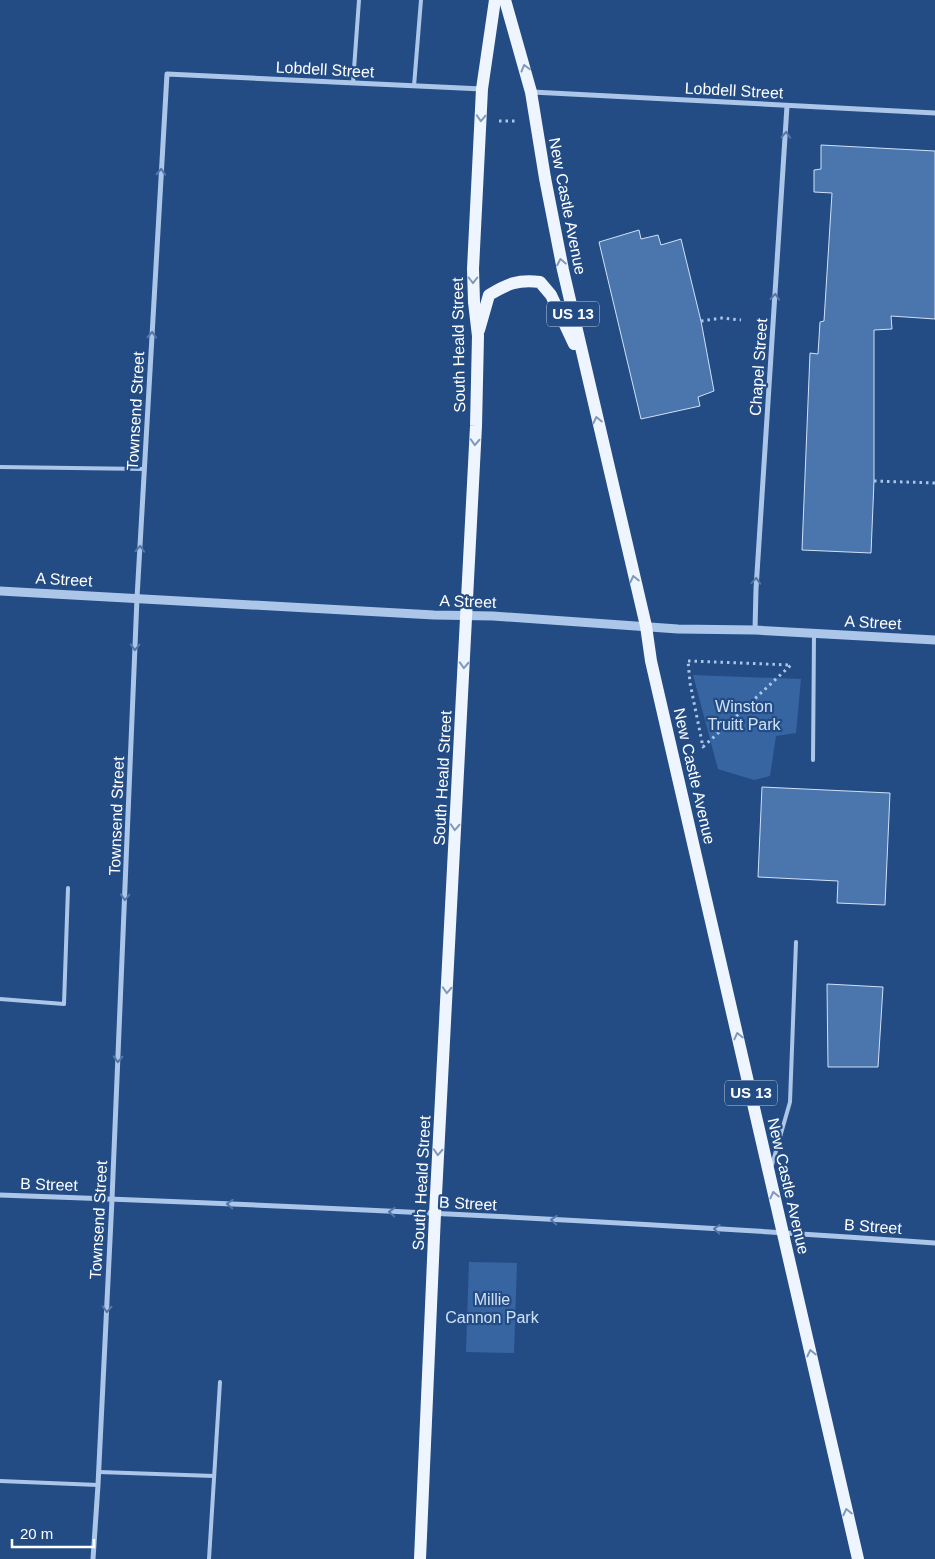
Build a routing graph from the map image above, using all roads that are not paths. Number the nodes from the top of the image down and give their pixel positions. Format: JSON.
{"nodes":[{"id":1,"x":359,"y":0,"type":"edge"},
{"id":2,"x":421,"y":0,"type":"edge"},
{"id":3,"x":494,"y":0,"type":"edge"},
{"id":4,"x":506,"y":0,"type":"edge"},
{"id":5,"x":167,"y":74,"type":"joint"},
{"id":6,"x":353,"y":83,"type":"junction"},
{"id":7,"x":414,"y":86,"type":"junction"},
{"id":8,"x":482,"y":89,"type":"junction"},
{"id":9,"x":531,"y":92,"type":"junction"},
{"id":10,"x":787,"y":106,"type":"junction"},
{"id":11,"x":935,"y":112,"type":"edge"},
{"id":12,"x":478,"y":336,"type":"junction"},
{"id":13,"x":584,"y":367,"type":"junction"},
{"id":14,"x":0,"y":467,"type":"edge"},
{"id":15,"x":144,"y":469,"type":"junction"},
{"id":16,"x":0,"y":591,"type":"edge"},
{"id":17,"x":137,"y":598,"type":"junction"},
{"id":18,"x":466,"y":616,"type":"junction"},
{"id":19,"x":646,"y":626,"type":"junction"},
{"id":20,"x":755,"y":630,"type":"junction"},
{"id":21,"x":814,"y":634,"type":"junction"},
{"id":22,"x":935,"y":640,"type":"edge"},
{"id":23,"x":813,"y":760,"type":"dead end"},
{"id":24,"x":68,"y":888,"type":"dead end"},
{"id":25,"x":796,"y":942,"type":"dead end"},
{"id":26,"x":0,"y":999,"type":"edge"},
{"id":27,"x":770,"y":1175,"type":"junction"},
{"id":28,"x":0,"y":1195,"type":"edge"},
{"id":29,"x":112,"y":1199,"type":"junction"},
{"id":30,"x":435,"y":1214,"type":"junction"},
{"id":31,"x":783,"y":1232,"type":"junction"},
{"id":32,"x":935,"y":1243,"type":"edge"},
{"id":33,"x":220,"y":1382,"type":"dead end"},
{"id":34,"x":98,"y":1472,"type":"junction"},
{"id":35,"x":214,"y":1476,"type":"junction"},
{"id":36,"x":0,"y":1481,"type":"edge"},
{"id":37,"x":98,"y":1486,"type":"junction"},
{"id":38,"x":93,"y":1559,"type":"edge"},
{"id":39,"x":210,"y":1559,"type":"edge"},
{"id":40,"x":420,"y":1559,"type":"edge"},
{"id":41,"x":858,"y":1559,"type":"edge"}],
"edges":[{"from":1,"to":6,"type":"lane"},
{"from":2,"to":7,"type":"lane"},
{"from":3,"to":8,"type":"main road","name":"South Heald Street"},
{"from":9,"to":4,"type":"main road","name":"New Castle Avenue","number":"US 13","one_way":true},
{"from":5,"to":6,"type":"street","name":"Lobdell Street"},
{"from":15,"to":5,"type":"street","name":"Townsend Street","one_way":true},
{"from":6,"to":7,"type":"street","name":"Lobdell Street"},
{"from":7,"to":8,"type":"street","name":"Lobdell Street"},
{"from":8,"to":12,"type":"main road","name":"South Heald Street","one_way":true},
{"from":9,"to":10,"type":"street","name":"Lobdell Street"},
{"from":13,"to":9,"type":"main road","name":"New Castle Avenue","number":"US 13","one_way":true},
{"from":10,"to":11,"type":"street","name":"Lobdell Street"},
{"from":20,"to":10,"type":"street","name":"Chapel Street","one_way":true},
{"from":12,"to":13,"type":"main road"},
{"from":12,"to":18,"type":"main road","name":"South Heald Street","one_way":true},
{"from":19,"to":13,"type":"main road","name":"New Castle Avenue","number":"US 13","one_way":true},
{"from":14,"to":15,"type":"lane"},
{"from":17,"to":15,"type":"street","name":"Townsend Street","one_way":true},
{"from":16,"to":17,"type":"street","name":"A Street"},
{"from":17,"to":18,"type":"street","name":"A Street"},
{"from":17,"to":29,"type":"street","name":"Townsend Street","one_way":true},
{"from":18,"to":19,"type":"street","name":"A Street"},
{"from":18,"to":30,"type":"main road","name":"South Heald Street","one_way":true},
{"from":19,"to":20,"type":"street","name":"A Street"},
{"from":27,"to":19,"type":"main road","name":"New Castle Avenue","number":"US 13","one_way":true},
{"from":20,"to":21,"type":"street","name":"A Street"},
{"from":21,"to":22,"type":"street","name":"A Street"},
{"from":21,"to":23,"type":"lane"},
{"from":24,"to":26,"type":"lane"},
{"from":25,"to":27,"type":"lane"},
{"from":31,"to":27,"type":"main road","name":"New Castle Avenue","number":"US 13","one_way":true},
{"from":28,"to":29,"type":"street","name":"B Street"},
{"from":30,"to":29,"type":"street","name":"B Street","one_way":true},
{"from":29,"to":34,"type":"street","name":"Townsend Street","one_way":true},
{"from":31,"to":30,"type":"street","name":"B Street","one_way":true},
{"from":30,"to":40,"type":"main road","name":"South Heald Street"},
{"from":31,"to":32,"type":"street","name":"B Street"},
{"from":41,"to":31,"type":"main road","name":"New Castle Avenue","number":"US 13","one_way":true},
{"from":33,"to":35,"type":"lane"},
{"from":34,"to":35,"type":"lane"},
{"from":34,"to":37,"type":"street","name":"Townsend Street"},
{"from":35,"to":39,"type":"lane"},
{"from":36,"to":37,"type":"lane"},
{"from":37,"to":38,"type":"street","name":"Townsend Street"}]}
